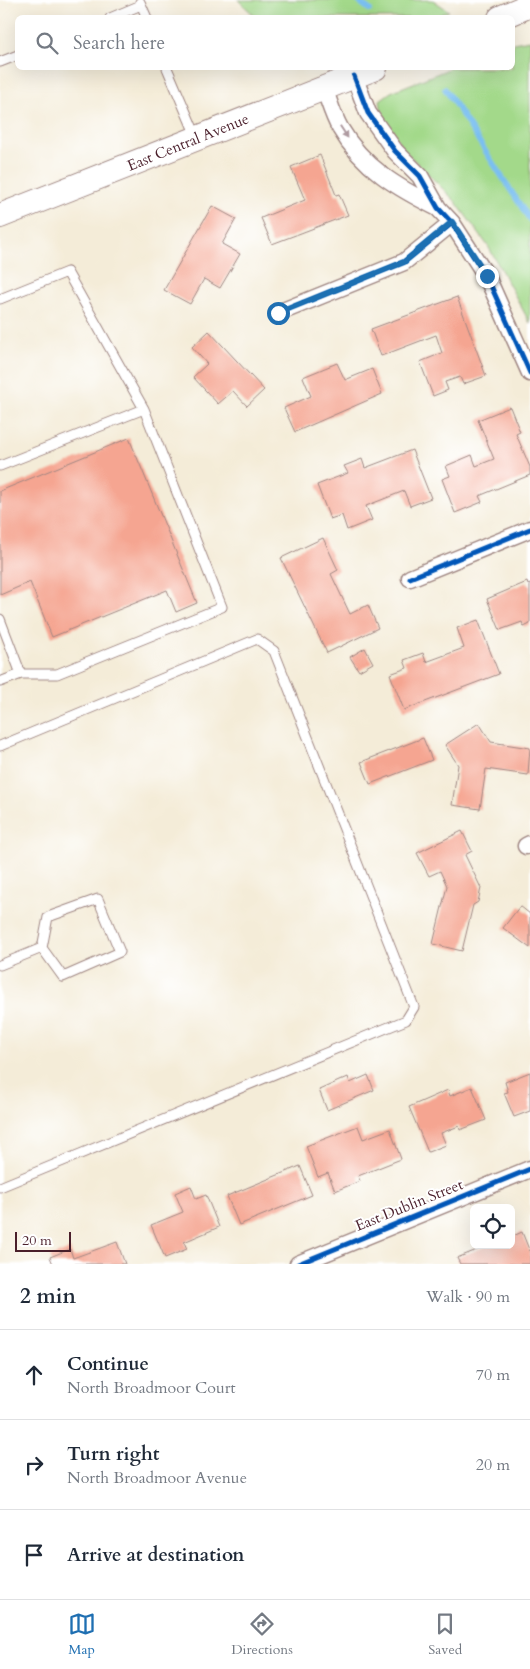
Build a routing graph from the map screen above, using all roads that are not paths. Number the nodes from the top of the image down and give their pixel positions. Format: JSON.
{"nodes":[{"id":1,"x":140,"y":2,"type":"edge"},
{"id":2,"x":530,"y":5,"type":"edge"},
{"id":3,"x":116,"y":15,"type":"edge"},
{"id":4,"x":145,"y":15,"type":"edge"},
{"id":5,"x":507,"y":15,"type":"edge"},
{"id":6,"x":15,"y":56,"type":"edge"},
{"id":7,"x":0,"y":62,"type":"edge"},
{"id":8,"x":169,"y":70,"type":"edge"},
{"id":9,"x":364,"y":72,"type":"edge"},
{"id":10,"x":324,"y":88,"type":"junction"},
{"id":11,"x":198,"y":139,"type":"junction"},
{"id":12,"x":438,"y":208,"type":"junction"},
{"id":13,"x":0,"y":216,"type":"edge"},
{"id":14,"x":452,"y":222,"type":"junction"},
{"id":15,"x":0,"y":299,"type":"edge"},
{"id":16,"x":278,"y":313,"type":"dead end"},
{"id":17,"x":530,"y":373,"type":"edge"},
{"id":18,"x":144,"y":409,"type":"junction"},
{"id":19,"x":0,"y":466,"type":"edge"},
{"id":20,"x":530,"y":529,"type":"edge"},
{"id":21,"x":410,"y":578,"type":"dead end"},
{"id":22,"x":0,"y":619,"type":"edge"},
{"id":23,"x":21,"y":674,"type":"junction"},
{"id":24,"x":0,"y":682,"type":"edge"},
{"id":25,"x":0,"y":746,"type":"edge"},
{"id":26,"x":42,"y":948,"type":"junction"},
{"id":27,"x":0,"y":965,"type":"edge"},
{"id":28,"x":530,"y":1170,"type":"edge"},
{"id":29,"x":0,"y":1187,"type":"edge"},
{"id":30,"x":298,"y":1264,"type":"edge"}],
"edges":[{"from":1,"to":3,"type":"lane"},
{"from":1,"to":4,"type":"lane"},
{"from":2,"to":5,"type":"main road"},
{"from":6,"to":7,"type":"lane"},
{"from":8,"to":11,"type":"lane"},
{"from":9,"to":10,"type":"main road","name":"East Central Avenue"},
{"from":9,"to":12,"type":"street"},
{"from":10,"to":11,"type":"main road","name":"East Central Avenue"},
{"from":10,"to":12,"type":"street","one_way":true},
{"from":11,"to":13,"type":"main road","name":"East Central Avenue"},
{"from":12,"to":14,"type":"street"},
{"from":14,"to":16,"type":"street"},
{"from":14,"to":17,"type":"street"},
{"from":15,"to":18,"type":"lane"},
{"from":18,"to":19,"type":"lane"},
{"from":18,"to":23,"type":"lane"},
{"from":20,"to":21,"type":"street"},
{"from":22,"to":23,"type":"lane"},
{"from":23,"to":24,"type":"lane"},
{"from":25,"to":29,"type":"lane"},
{"from":26,"to":26,"type":"lane"},
{"from":26,"to":27,"type":"lane"},
{"from":28,"to":30,"type":"street","name":"East Dublin Street"}]}
